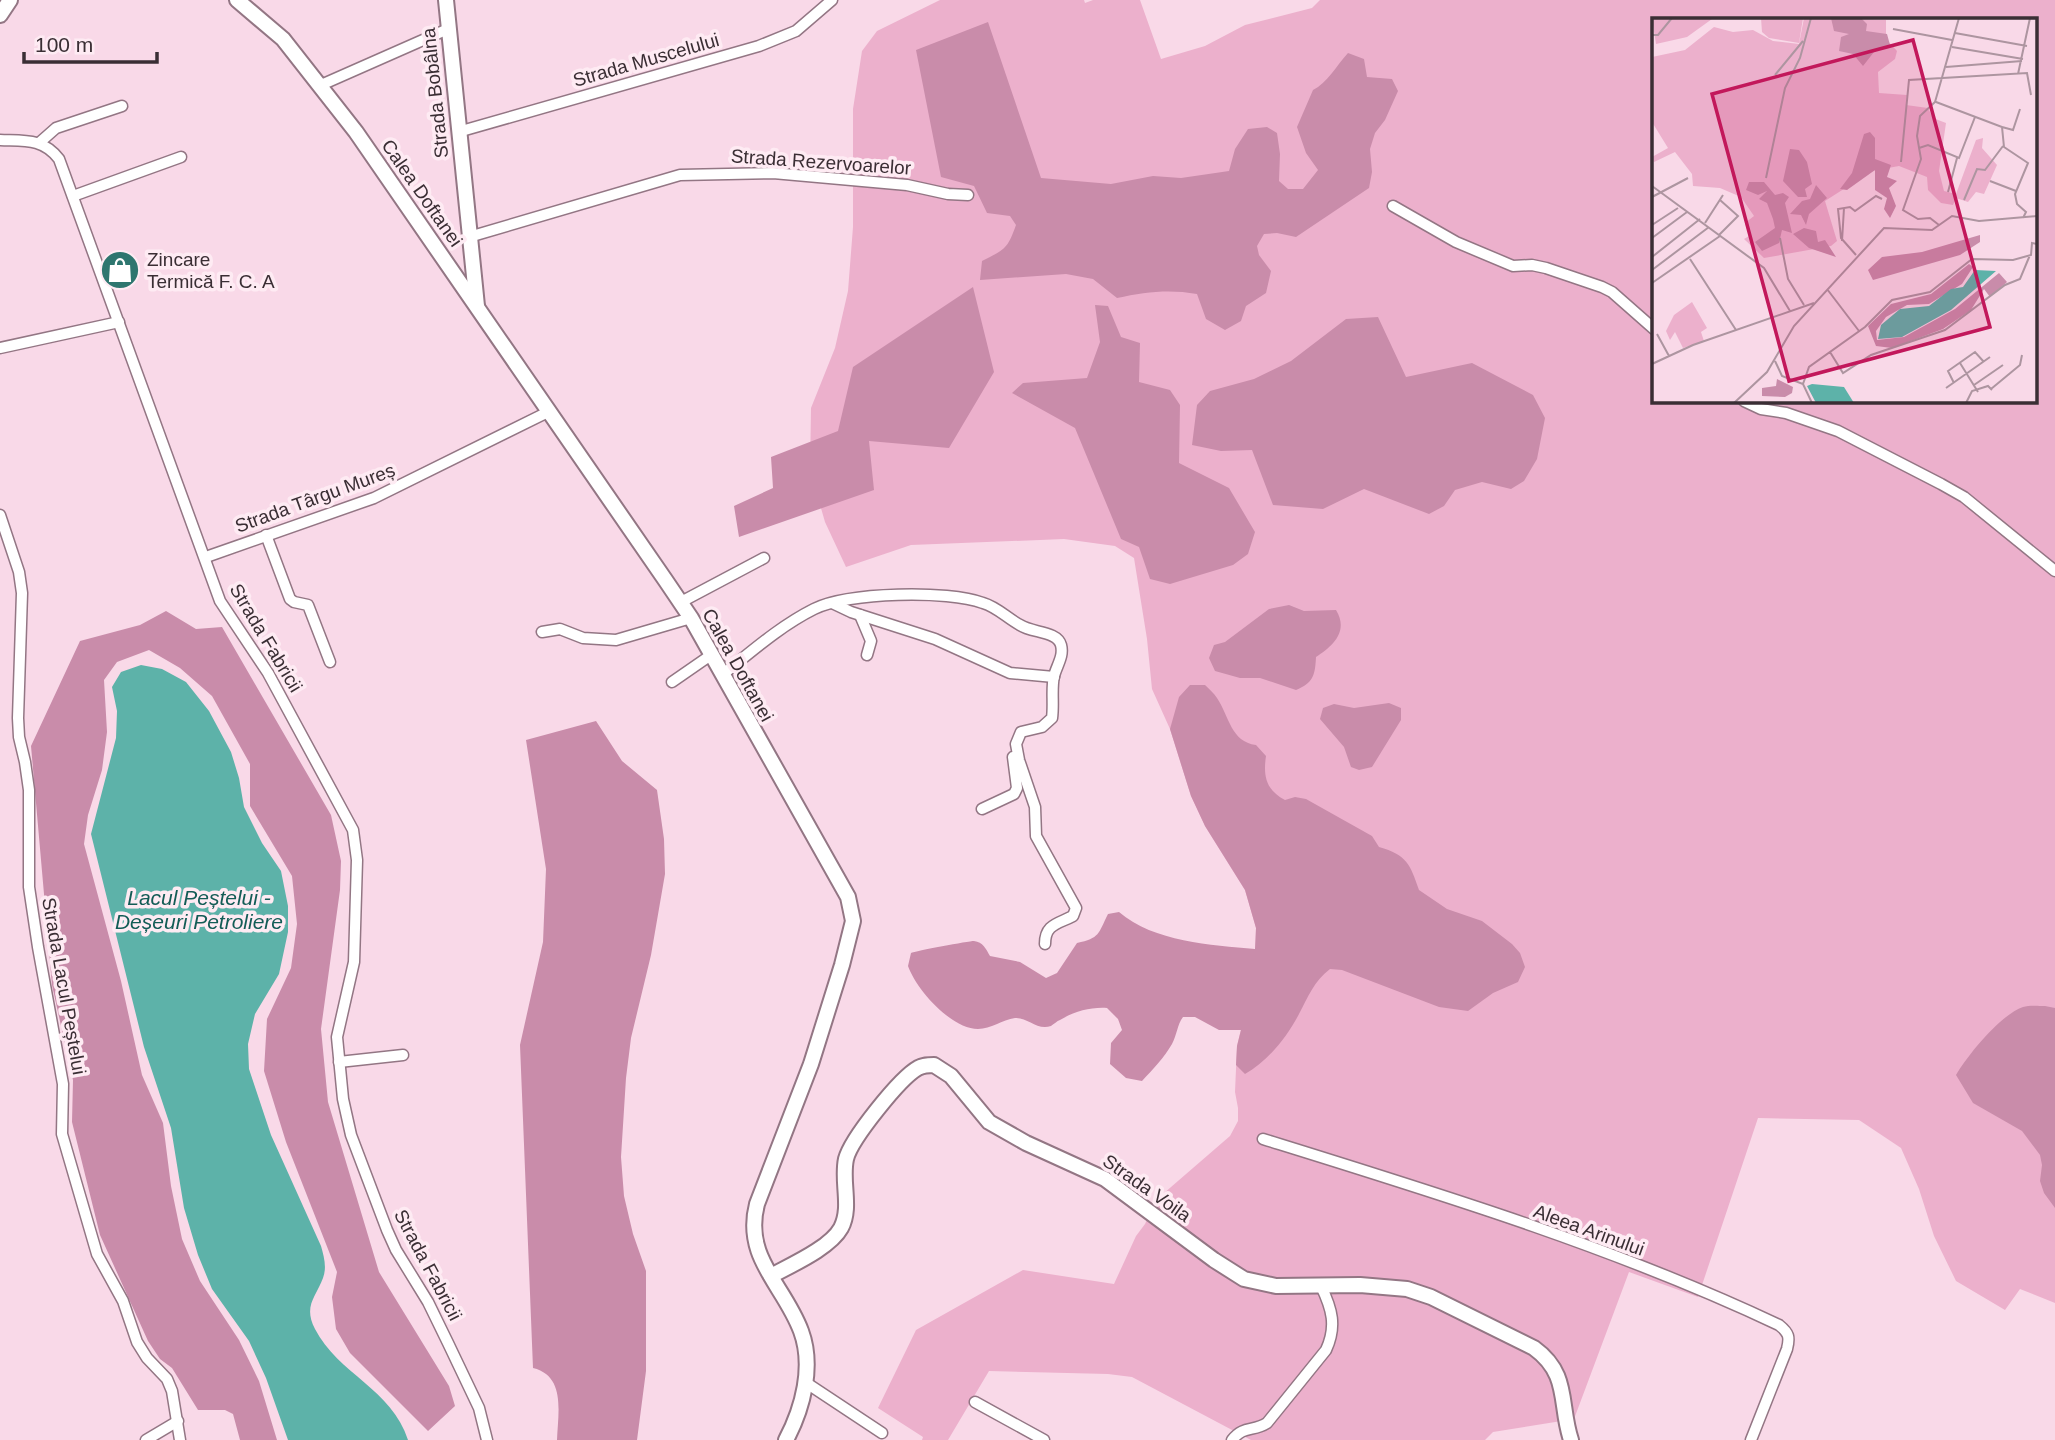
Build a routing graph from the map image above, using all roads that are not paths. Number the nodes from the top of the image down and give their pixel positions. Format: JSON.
{"nodes":[{"id":1,"x":10,"y":0,"type":"edge"},
{"id":2,"x":237,"y":0,"type":"edge"},
{"id":3,"x":446,"y":0,"type":"edge"},
{"id":4,"x":832,"y":0,"type":"edge"},
{"id":5,"x":0,"y":15,"type":"edge"},
{"id":6,"x":448,"y":29,"type":"junction"},
{"id":7,"x":321,"y":85,"type":"junction"},
{"id":8,"x":122,"y":106,"type":"dead end"},
{"id":9,"x":458,"y":132,"type":"junction"},
{"id":10,"x":0,"y":140,"type":"edge"},
{"id":11,"x":39,"y":143,"type":"junction"},
{"id":12,"x":181,"y":157,"type":"dead end"},
{"id":13,"x":968,"y":195,"type":"dead end"},
{"id":14,"x":73,"y":196,"type":"junction"},
{"id":15,"x":1393,"y":206,"type":"dead end"},
{"id":16,"x":469,"y":237,"type":"junction"},
{"id":17,"x":477,"y":308,"type":"junction"},
{"id":18,"x":119,"y":322,"type":"junction"},
{"id":19,"x":1652,"y":327,"type":"edge"},
{"id":20,"x":0,"y":348,"type":"edge"},
{"id":21,"x":1746,"y":402,"type":"edge"},
{"id":22,"x":548,"y":412,"type":"junction"},
{"id":23,"x":0,"y":514,"type":"edge"},
{"id":24,"x":266,"y":535,"type":"junction"},
{"id":25,"x":205,"y":556,"type":"junction"},
{"id":26,"x":764,"y":558,"type":"dead end"},
{"id":27,"x":2055,"y":571,"type":"edge"},
{"id":28,"x":681,"y":602,"type":"junction"},
{"id":29,"x":832,"y":603,"type":"junction"},
{"id":30,"x":860,"y":615,"type":"junction"},
{"id":31,"x":691,"y":618,"type":"junction"},
{"id":32,"x":542,"y":632,"type":"dead end"},
{"id":33,"x":867,"y":654,"type":"dead end"},
{"id":34,"x":711,"y":655,"type":"junction"},
{"id":35,"x":330,"y":662,"type":"dead end"},
{"id":36,"x":722,"y":675,"type":"junction"},
{"id":37,"x":1054,"y":677,"type":"junction"},
{"id":38,"x":672,"y":682,"type":"dead end"},
{"id":39,"x":1016,"y":744,"type":"junction"},
{"id":40,"x":982,"y":808,"type":"dead end"},
{"id":41,"x":1045,"y":944,"type":"dead end"},
{"id":42,"x":403,"y":1055,"type":"dead end"},
{"id":43,"x":339,"y":1062,"type":"junction"},
{"id":44,"x":1263,"y":1139,"type":"dead end"},
{"id":45,"x":771,"y":1276,"type":"junction"},
{"id":46,"x":1321,"y":1286,"type":"junction"},
{"id":47,"x":806,"y":1382,"type":"junction"},
{"id":48,"x":975,"y":1402,"type":"dead end"},
{"id":49,"x":178,"y":1421,"type":"junction"},
{"id":50,"x":882,"y":1433,"type":"dead end"},
{"id":51,"x":146,"y":1440,"type":"edge"},
{"id":52,"x":180,"y":1440,"type":"edge"},
{"id":53,"x":487,"y":1440,"type":"edge"},
{"id":54,"x":786,"y":1440,"type":"edge"},
{"id":55,"x":1044,"y":1440,"type":"edge"},
{"id":56,"x":1231,"y":1440,"type":"edge"},
{"id":57,"x":1571,"y":1440,"type":"edge"},
{"id":58,"x":1751,"y":1440,"type":"edge"}],
"edges":[{"from":1,"to":5,"type":"main road"},
{"from":2,"to":7,"type":"main road","name":"Calea Doftanei"},
{"from":3,"to":6,"type":"main road","name":"Strada Bobâlna"},
{"from":4,"to":9,"type":"street","name":"Strada Muscelului"},
{"from":6,"to":7,"type":"street"},
{"from":6,"to":9,"type":"main road","name":"Strada Bobâlna"},
{"from":7,"to":17,"type":"main road","name":"Calea Doftanei"},
{"from":8,"to":11,"type":"street"},
{"from":9,"to":16,"type":"main road","name":"Strada Bobâlna"},
{"from":10,"to":11,"type":"street"},
{"from":11,"to":14,"type":"street","name":"Strada Fabricii"},
{"from":12,"to":14,"type":"street"},
{"from":13,"to":16,"type":"street","name":"Strada Rezervoarelor"},
{"from":14,"to":18,"type":"street","name":"Strada Fabricii"},
{"from":15,"to":19,"type":"street"},
{"from":16,"to":17,"type":"main road","name":"Strada Bobâlna"},
{"from":17,"to":22,"type":"main road","name":"Calea Doftanei"},
{"from":18,"to":20,"type":"street"},
{"from":18,"to":25,"type":"street","name":"Strada Fabricii"},
{"from":21,"to":27,"type":"street"},
{"from":22,"to":24,"type":"street","name":"Strada Târgu Mureș"},
{"from":22,"to":28,"type":"main road","name":"Calea Doftanei"},
{"from":23,"to":49,"type":"street","name":"Strada Lacul Peștelui"},
{"from":24,"to":25,"type":"street","name":"Strada Târgu Mureș"},
{"from":24,"to":35,"type":"street"},
{"from":25,"to":43,"type":"street","name":"Strada Fabricii"},
{"from":26,"to":28,"type":"street"},
{"from":28,"to":31,"type":"main road","name":"Calea Doftanei"},
{"from":29,"to":30,"type":"street"},
{"from":29,"to":36,"type":"street"},
{"from":29,"to":37,"type":"street"},
{"from":30,"to":33,"type":"street"},
{"from":30,"to":37,"type":"street"},
{"from":31,"to":32,"type":"street"},
{"from":31,"to":34,"type":"main road","name":"Calea Doftanei"},
{"from":34,"to":36,"type":"main road","name":"Calea Doftanei"},
{"from":34,"to":38,"type":"street"},
{"from":36,"to":45,"type":"main road","name":"Calea Doftanei"},
{"from":37,"to":39,"type":"street"},
{"from":39,"to":40,"type":"street"},
{"from":39,"to":41,"type":"street"},
{"from":42,"to":43,"type":"street"},
{"from":43,"to":53,"type":"street","name":"Strada Fabricii"},
{"from":44,"to":58,"type":"street","name":"Aleea Arinului"},
{"from":45,"to":46,"type":"main road","name":"Strada Voila"},
{"from":45,"to":47,"type":"main road","name":"Calea Doftanei"},
{"from":46,"to":56,"type":"street"},
{"from":46,"to":57,"type":"main road","name":"Strada Voila"},
{"from":47,"to":50,"type":"street"},
{"from":47,"to":54,"type":"main road","name":"Calea Doftanei"},
{"from":48,"to":55,"type":"street"},
{"from":49,"to":51,"type":"street"},
{"from":49,"to":52,"type":"street","name":"Strada Lacul Peștelui"}]}
